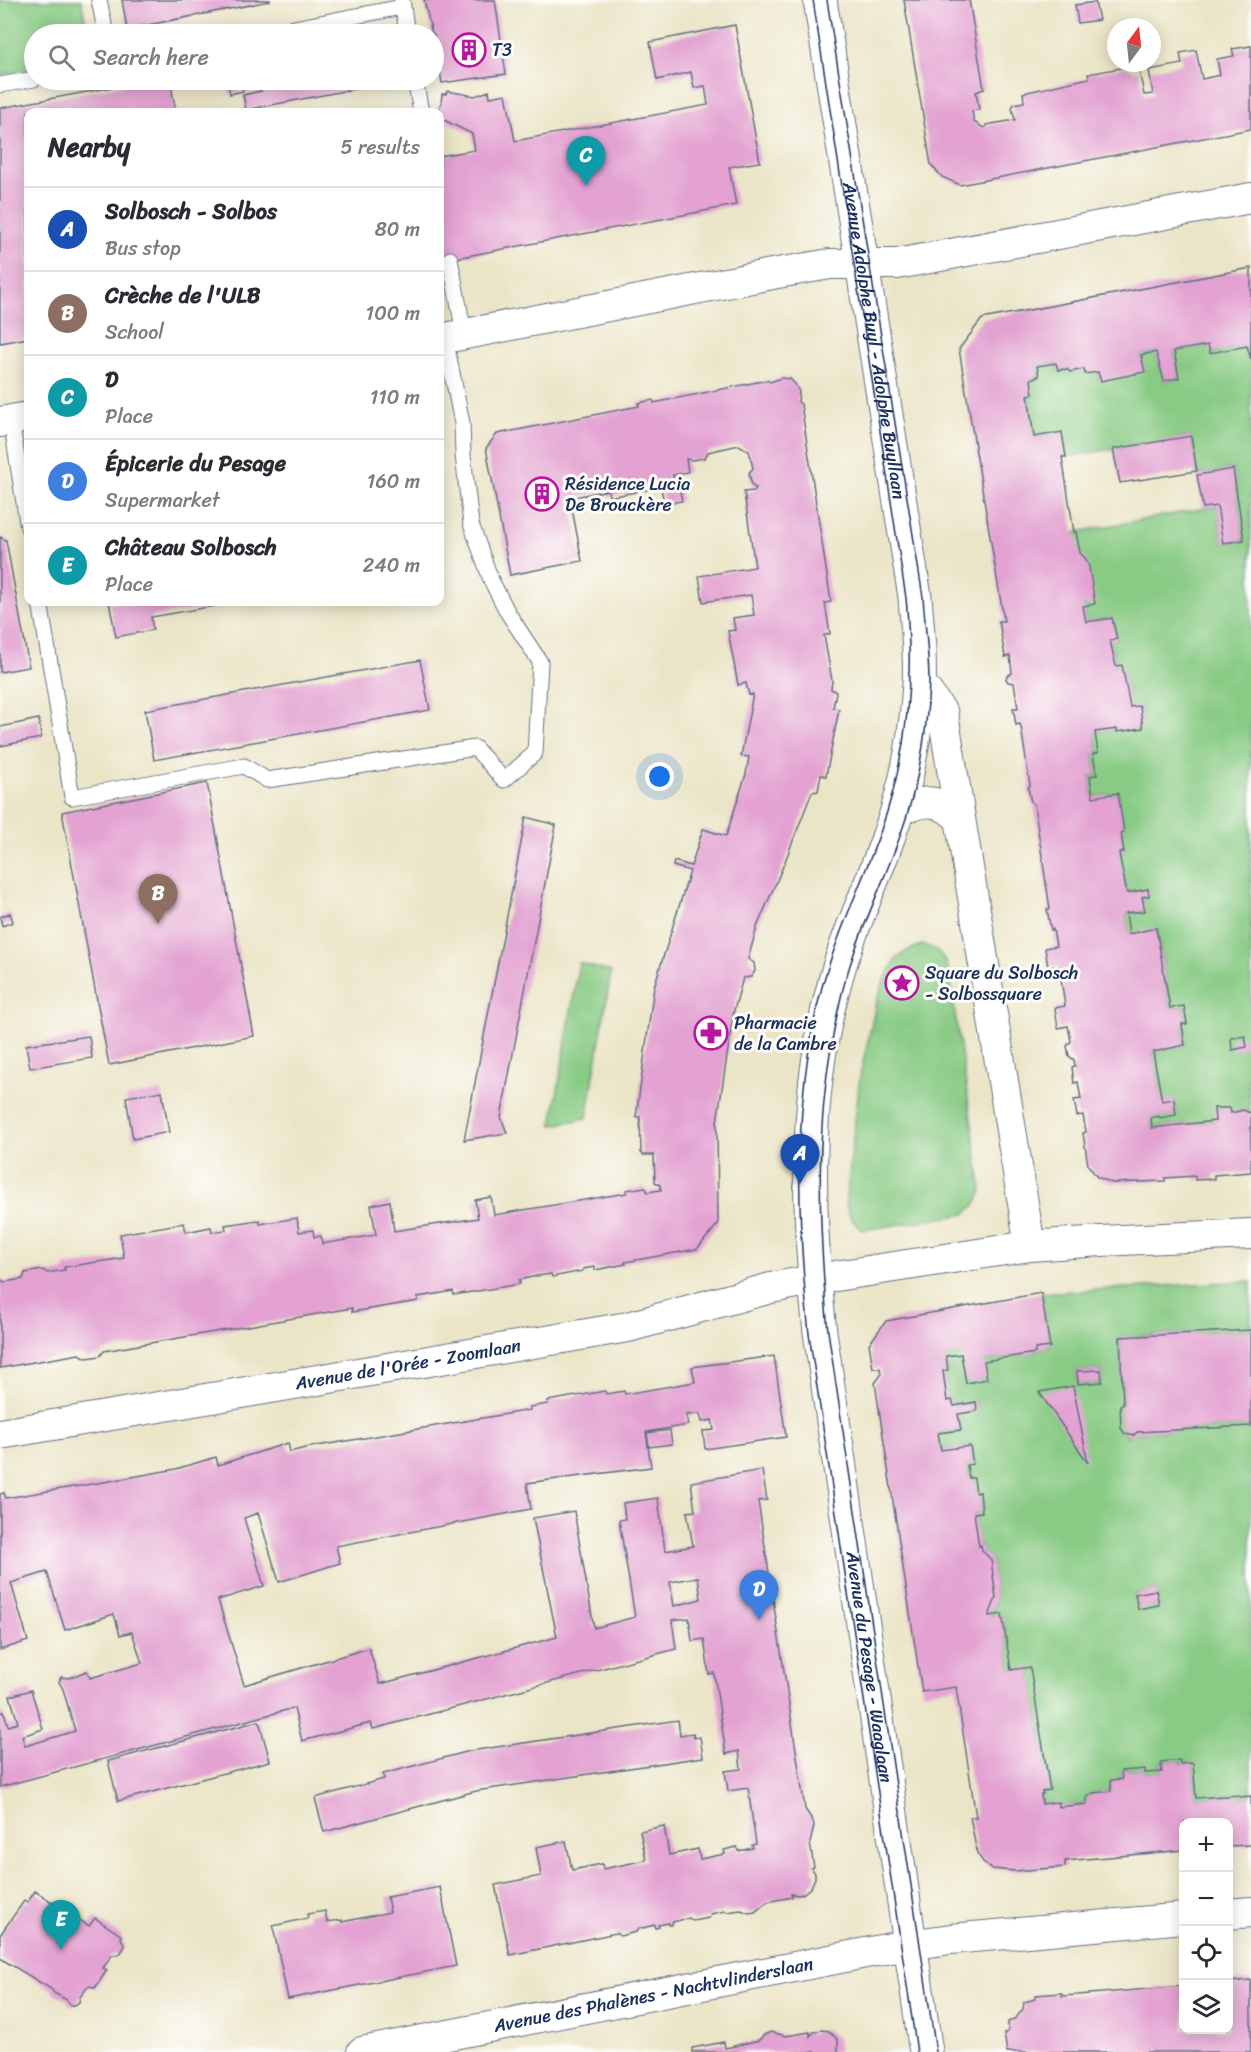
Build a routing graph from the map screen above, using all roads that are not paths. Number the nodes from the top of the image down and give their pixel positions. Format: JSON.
{"nodes":[{"id":1,"x":99,"y":0,"type":"edge"},
{"id":2,"x":820,"y":0,"type":"edge"},
{"id":3,"x":402,"y":4,"type":"edge"},
{"id":4,"x":104,"y":24,"type":"edge"},
{"id":5,"x":309,"y":24,"type":"edge"},
{"id":6,"x":405,"y":24,"type":"edge"},
{"id":7,"x":24,"y":81,"type":"edge"},
{"id":8,"x":0,"y":86,"type":"edge"},
{"id":9,"x":417,"y":90,"type":"edge"},
{"id":10,"x":420,"y":108,"type":"edge"},
{"id":11,"x":1251,"y":198,"type":"edge"},
{"id":12,"x":450,"y":259,"type":"dead end"},
{"id":13,"x":861,"y":264,"type":"junction"},
{"id":14,"x":450,"y":336,"type":"edge"},
{"id":15,"x":13,"y":420,"type":"edge"},
{"id":16,"x":24,"y":499,"type":"edge"},
{"id":17,"x":41,"y":606,"type":"edge"},
{"id":18,"x":920,"y":682,"type":"junction"},
{"id":19,"x":897,"y":810,"type":"junction"},
{"id":20,"x":959,"y":818,"type":"junction"},
{"id":21,"x":1251,"y":1234,"type":"edge"},
{"id":22,"x":1030,"y":1246,"type":"junction"},
{"id":23,"x":814,"y":1280,"type":"junction"},
{"id":24,"x":0,"y":1434,"type":"edge"},
{"id":25,"x":1251,"y":1912,"type":"edge"},
{"id":26,"x":1233,"y":1914,"type":"edge"},
{"id":27,"x":1179,"y":1918,"type":"edge"},
{"id":28,"x":910,"y":1944,"type":"junction"},
{"id":29,"x":362,"y":2052,"type":"edge"},
{"id":30,"x":926,"y":2052,"type":"edge"}],
"edges":[{"from":1,"to":4,"type":"lane"},
{"from":2,"to":13,"type":"street","name":"Avenue Adolphe Buyl - Adolphe Buyllaan"},
{"from":3,"to":5,"type":"lane"},
{"from":3,"to":6,"type":"lane"},
{"from":7,"to":8,"type":"lane"},
{"from":9,"to":10,"type":"lane"},
{"from":11,"to":13,"type":"street"},
{"from":12,"to":14,"type":"lane"},
{"from":13,"to":14,"type":"street"},
{"from":13,"to":18,"type":"street","name":"Avenue Adolphe Buyl - Adolphe Buyllaan"},
{"from":14,"to":17,"type":"lane"},
{"from":15,"to":16,"type":"lane"},
{"from":18,"to":19,"type":"street"},
{"from":18,"to":20,"type":"street"},
{"from":19,"to":20,"type":"street"},
{"from":19,"to":23,"type":"street"},
{"from":20,"to":22,"type":"street"},
{"from":21,"to":22,"type":"street"},
{"from":22,"to":23,"type":"street"},
{"from":23,"to":24,"type":"street","name":"Avenue de l'Orée - Zoomlaan"},
{"from":23,"to":28,"type":"street","name":"Avenue du Pesage - Waaglaan"},
{"from":25,"to":26,"type":"street"},
{"from":27,"to":28,"type":"street","name":"Avenue des Phalènes - Nachtvlinderslaan"},
{"from":28,"to":29,"type":"street","name":"Avenue des Phalènes - Nachtvlinderslaan"},
{"from":28,"to":30,"type":"street","name":"Avenue du Pesage - Waaglaan"}]}
